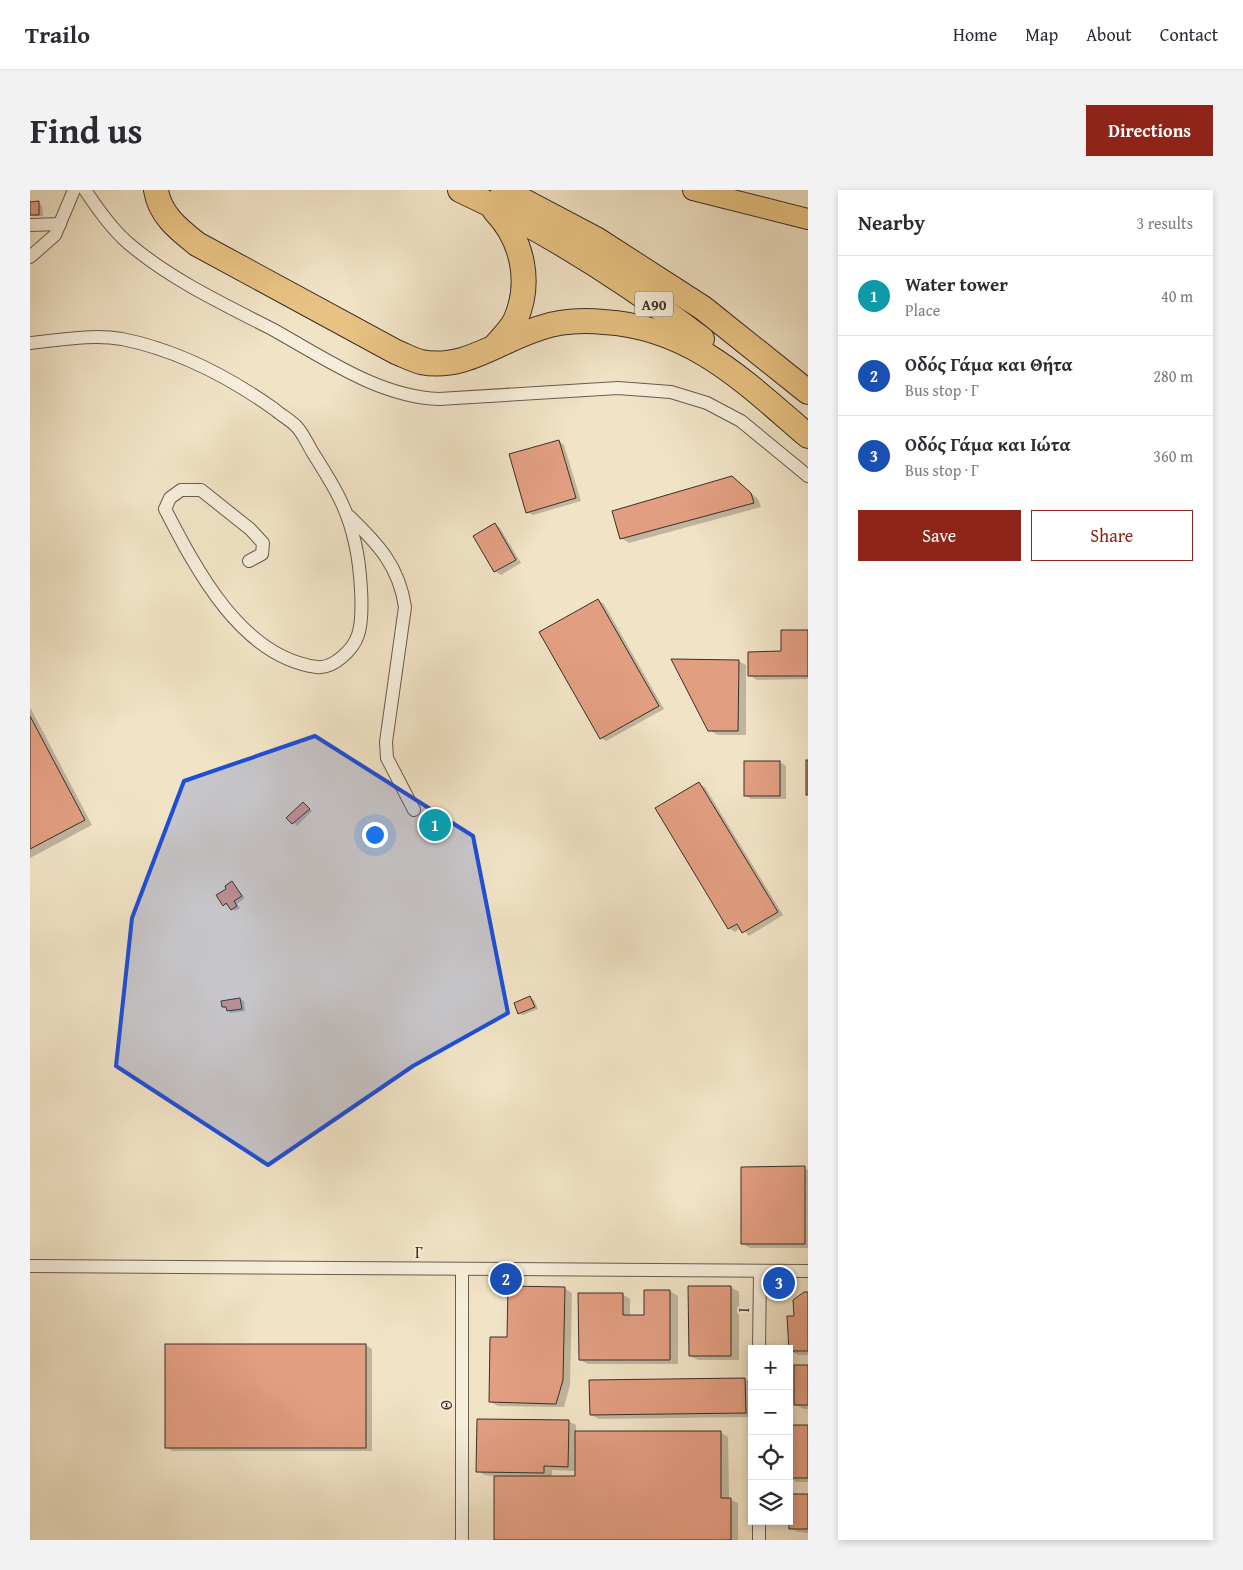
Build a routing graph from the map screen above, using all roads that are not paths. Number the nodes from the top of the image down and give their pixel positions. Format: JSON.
{"nodes":[{"id":1,"x":74,"y":190,"type":"edge"},
{"id":2,"x":85,"y":190,"type":"edge"},
{"id":3,"x":156,"y":190,"type":"edge"},
{"id":4,"x":460,"y":190,"type":"edge"},
{"id":5,"x":529,"y":190,"type":"edge"},
{"id":6,"x":693,"y":190,"type":"edge"},
{"id":7,"x":495,"y":196,"type":"edge"},
{"id":8,"x":808,"y":219,"type":"edge"},
{"id":9,"x":30,"y":224,"type":"edge"},
{"id":10,"x":60,"y":224,"type":"junction"},
{"id":11,"x":596,"y":239,"type":"junction"},
{"id":12,"x":30,"y":257,"type":"edge"},
{"id":13,"x":30,"y":342,"type":"edge"},
{"id":14,"x":496,"y":346,"type":"junction"},
{"id":15,"x":808,"y":392,"type":"edge"},
{"id":16,"x":808,"y":425,"type":"edge"},
{"id":17,"x":808,"y":436,"type":"edge"},
{"id":18,"x":808,"y":476,"type":"edge"},
{"id":19,"x":349,"y":516,"type":"junction"},
{"id":20,"x":249,"y":561,"type":"dead end"},
{"id":21,"x":414,"y":810,"type":"dead end"},
{"id":22,"x":30,"y":1266,"type":"edge"},
{"id":23,"x":462,"y":1269,"type":"junction"},
{"id":24,"x":808,"y":1271,"type":"edge"},
{"id":25,"x":760,"y":1272,"type":"junction"},
{"id":26,"x":759,"y":1345,"type":"edge"},
{"id":27,"x":759,"y":1525,"type":"edge"},
{"id":28,"x":462,"y":1540,"type":"edge"},
{"id":29,"x":759,"y":1540,"type":"edge"}],
"edges":[{"from":1,"to":10,"type":"street"},
{"from":2,"to":18,"type":"street"},
{"from":3,"to":14,"type":"highway"},
{"from":4,"to":7,"type":"highway","number":"Α90"},
{"from":5,"to":11,"type":"highway"},
{"from":6,"to":8,"type":"main road"},
{"from":7,"to":11,"type":"highway","number":"Α90"},
{"from":7,"to":14,"type":"highway"},
{"from":7,"to":16,"type":"highway","number":"Α90"},
{"from":9,"to":10,"type":"street"},
{"from":10,"to":12,"type":"street"},
{"from":11,"to":15,"type":"highway","number":"Α90"},
{"from":13,"to":19,"type":"street"},
{"from":14,"to":17,"type":"highway"},
{"from":19,"to":20,"type":"street"},
{"from":19,"to":21,"type":"street"},
{"from":22,"to":23,"type":"street","name":"Γ"},
{"from":23,"to":25,"type":"street","name":"Γ"},
{"from":23,"to":28,"type":"street","name":"Θ"},
{"from":24,"to":25,"type":"street","name":"Γ"},
{"from":25,"to":26,"type":"street","name":"Ι"},
{"from":27,"to":29,"type":"street"}]}
